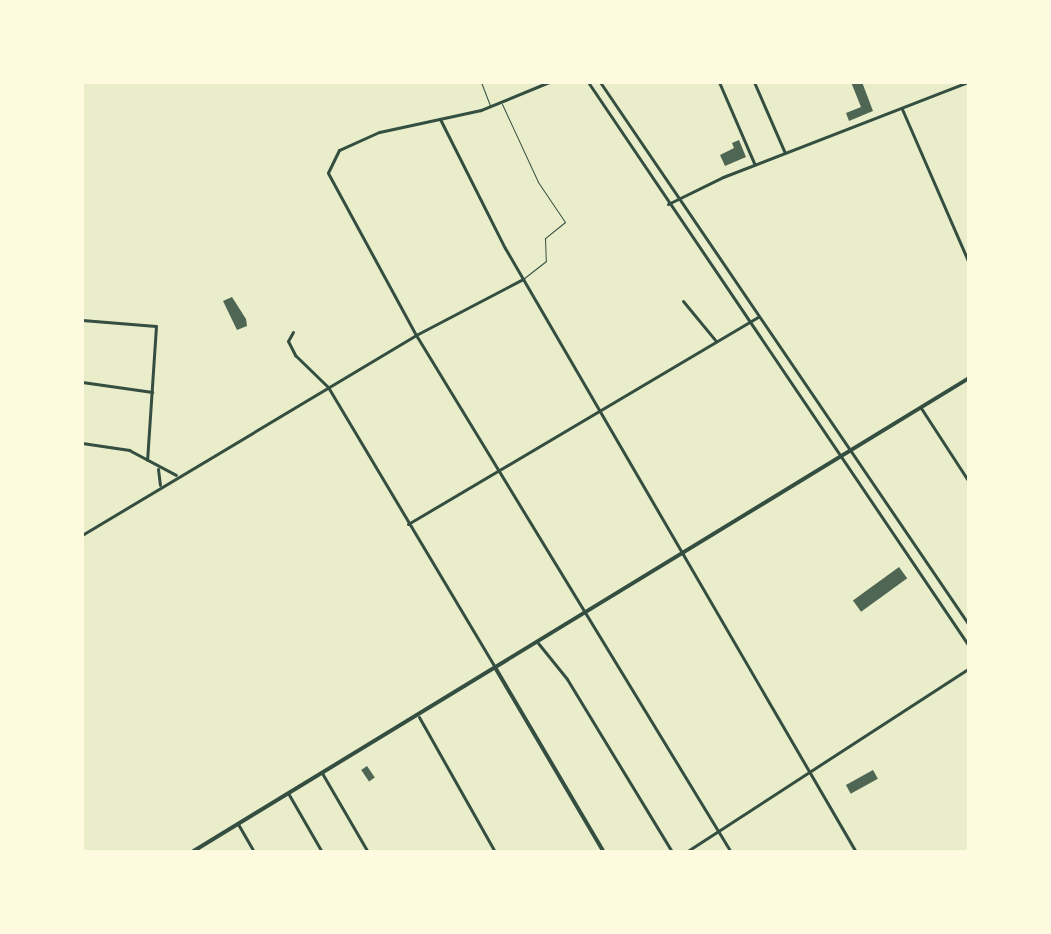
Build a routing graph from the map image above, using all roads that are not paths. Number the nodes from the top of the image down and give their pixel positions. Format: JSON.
{"nodes":[{"id":1,"x":481,"y":82,"type":"edge"},
{"id":2,"x":549,"y":82,"type":"edge"},
{"id":3,"x":588,"y":82,"type":"edge"},
{"id":4,"x":600,"y":82,"type":"edge"},
{"id":5,"x":719,"y":82,"type":"edge"},
{"id":6,"x":754,"y":82,"type":"edge"},
{"id":7,"x":968,"y":82,"type":"edge"},
{"id":8,"x":501,"y":102,"type":"junction"},
{"id":9,"x":491,"y":107,"type":"junction"},
{"id":10,"x":902,"y":109,"type":"junction"},
{"id":11,"x":440,"y":119,"type":"junction"},
{"id":12,"x":785,"y":153,"type":"junction"},
{"id":13,"x":755,"y":165,"type":"junction"},
{"id":14,"x":676,"y":199,"type":"junction"},
{"id":15,"x":667,"y":204,"type":"junction"},
{"id":16,"x":969,"y":263,"type":"edge"},
{"id":17,"x":523,"y":279,"type":"junction"},
{"id":18,"x":683,"y":301,"type":"dead end"},
{"id":19,"x":758,"y":317,"type":"junction"},
{"id":20,"x":82,"y":320,"type":"edge"},
{"id":21,"x":748,"y":323,"type":"junction"},
{"id":22,"x":293,"y":332,"type":"dead end"},
{"id":23,"x":416,"y":335,"type":"junction"},
{"id":24,"x":716,"y":341,"type":"junction"},
{"id":25,"x":969,"y":378,"type":"edge"},
{"id":26,"x":82,"y":382,"type":"edge"},
{"id":27,"x":328,"y":387,"type":"junction"},
{"id":28,"x":152,"y":392,"type":"junction"},
{"id":29,"x":921,"y":408,"type":"junction"},
{"id":30,"x":601,"y":410,"type":"junction"},
{"id":31,"x":82,"y":443,"type":"edge"},
{"id":32,"x":851,"y":453,"type":"junction"},
{"id":33,"x":147,"y":460,"type":"junction"},
{"id":34,"x":840,"y":460,"type":"junction"},
{"id":35,"x":158,"y":469,"type":"junction"},
{"id":36,"x":497,"y":471,"type":"junction"},
{"id":37,"x":176,"y":475,"type":"junction"},
{"id":38,"x":969,"y":482,"type":"edge"},
{"id":39,"x":160,"y":486,"type":"junction"},
{"id":40,"x":408,"y":524,"type":"junction"},
{"id":41,"x":82,"y":535,"type":"edge"},
{"id":42,"x":686,"y":554,"type":"junction"},
{"id":43,"x":584,"y":614,"type":"junction"},
{"id":44,"x":969,"y":625,"type":"edge"},
{"id":45,"x":538,"y":643,"type":"junction"},
{"id":46,"x":969,"y":646,"type":"edge"},
{"id":47,"x":969,"y":668,"type":"edge"},
{"id":48,"x":496,"y":669,"type":"junction"},
{"id":49,"x":419,"y":717,"type":"junction"},
{"id":50,"x":810,"y":772,"type":"junction"},
{"id":51,"x":322,"y":773,"type":"junction"},
{"id":52,"x":288,"y":793,"type":"junction"},
{"id":53,"x":237,"y":824,"type":"junction"},
{"id":54,"x":718,"y":832,"type":"junction"},
{"id":55,"x":200,"y":850,"type":"edge"},
{"id":56,"x":192,"y":852,"type":"edge"},
{"id":57,"x":254,"y":852,"type":"edge"},
{"id":58,"x":322,"y":852,"type":"edge"},
{"id":59,"x":368,"y":852,"type":"edge"},
{"id":60,"x":495,"y":852,"type":"edge"},
{"id":61,"x":604,"y":852,"type":"edge"},
{"id":62,"x":672,"y":852,"type":"edge"},
{"id":63,"x":686,"y":852,"type":"edge"},
{"id":64,"x":731,"y":852,"type":"edge"},
{"id":65,"x":856,"y":852,"type":"edge"}],
"edges":[{"from":1,"to":9,"type":"lane"},
{"from":2,"to":8,"type":"street"},
{"from":3,"to":15,"type":"street"},
{"from":4,"to":14,"type":"street"},
{"from":5,"to":13,"type":"street"},
{"from":6,"to":12,"type":"street"},
{"from":7,"to":10,"type":"street"},
{"from":8,"to":9,"type":"street"},
{"from":8,"to":17,"type":"lane"},
{"from":9,"to":11,"type":"street"},
{"from":10,"to":12,"type":"street"},
{"from":10,"to":16,"type":"street"},
{"from":11,"to":17,"type":"street"},
{"from":11,"to":23,"type":"street"},
{"from":12,"to":13,"type":"street"},
{"from":13,"to":14,"type":"street"},
{"from":14,"to":15,"type":"street"},
{"from":14,"to":19,"type":"street"},
{"from":15,"to":21,"type":"street"},
{"from":17,"to":23,"type":"street"},
{"from":17,"to":30,"type":"street"},
{"from":18,"to":24,"type":"street"},
{"from":19,"to":21,"type":"street"},
{"from":19,"to":32,"type":"street"},
{"from":20,"to":28,"type":"street"},
{"from":21,"to":24,"type":"street"},
{"from":21,"to":34,"type":"street"},
{"from":22,"to":27,"type":"street"},
{"from":23,"to":27,"type":"street"},
{"from":23,"to":36,"type":"street"},
{"from":24,"to":30,"type":"street"},
{"from":25,"to":29,"type":"main road"},
{"from":26,"to":28,"type":"street"},
{"from":27,"to":37,"type":"street"},
{"from":27,"to":40,"type":"street"},
{"from":28,"to":33,"type":"street"},
{"from":29,"to":32,"type":"main road"},
{"from":29,"to":38,"type":"street"},
{"from":30,"to":36,"type":"street"},
{"from":30,"to":42,"type":"street"},
{"from":31,"to":33,"type":"street"},
{"from":32,"to":34,"type":"main road"},
{"from":32,"to":44,"type":"street"},
{"from":33,"to":35,"type":"street"},
{"from":34,"to":42,"type":"main road"},
{"from":34,"to":46,"type":"street"},
{"from":35,"to":37,"type":"street"},
{"from":35,"to":39,"type":"street"},
{"from":36,"to":40,"type":"street"},
{"from":36,"to":43,"type":"street"},
{"from":37,"to":39,"type":"street"},
{"from":39,"to":41,"type":"street"},
{"from":40,"to":48,"type":"street"},
{"from":42,"to":43,"type":"main road"},
{"from":42,"to":50,"type":"street"},
{"from":43,"to":45,"type":"main road"},
{"from":43,"to":54,"type":"street"},
{"from":45,"to":48,"type":"main road"},
{"from":45,"to":62,"type":"street"},
{"from":47,"to":50,"type":"street"},
{"from":48,"to":49,"type":"main road"},
{"from":48,"to":61,"type":"main road"},
{"from":49,"to":51,"type":"main road"},
{"from":49,"to":60,"type":"street"},
{"from":50,"to":54,"type":"street"},
{"from":50,"to":65,"type":"street"},
{"from":51,"to":52,"type":"main road"},
{"from":51,"to":59,"type":"street"},
{"from":52,"to":53,"type":"main road"},
{"from":52,"to":58,"type":"street"},
{"from":53,"to":55,"type":"main road"},
{"from":53,"to":57,"type":"street"},
{"from":54,"to":63,"type":"street"},
{"from":54,"to":64,"type":"street"},
{"from":55,"to":56,"type":"main road"}]}
